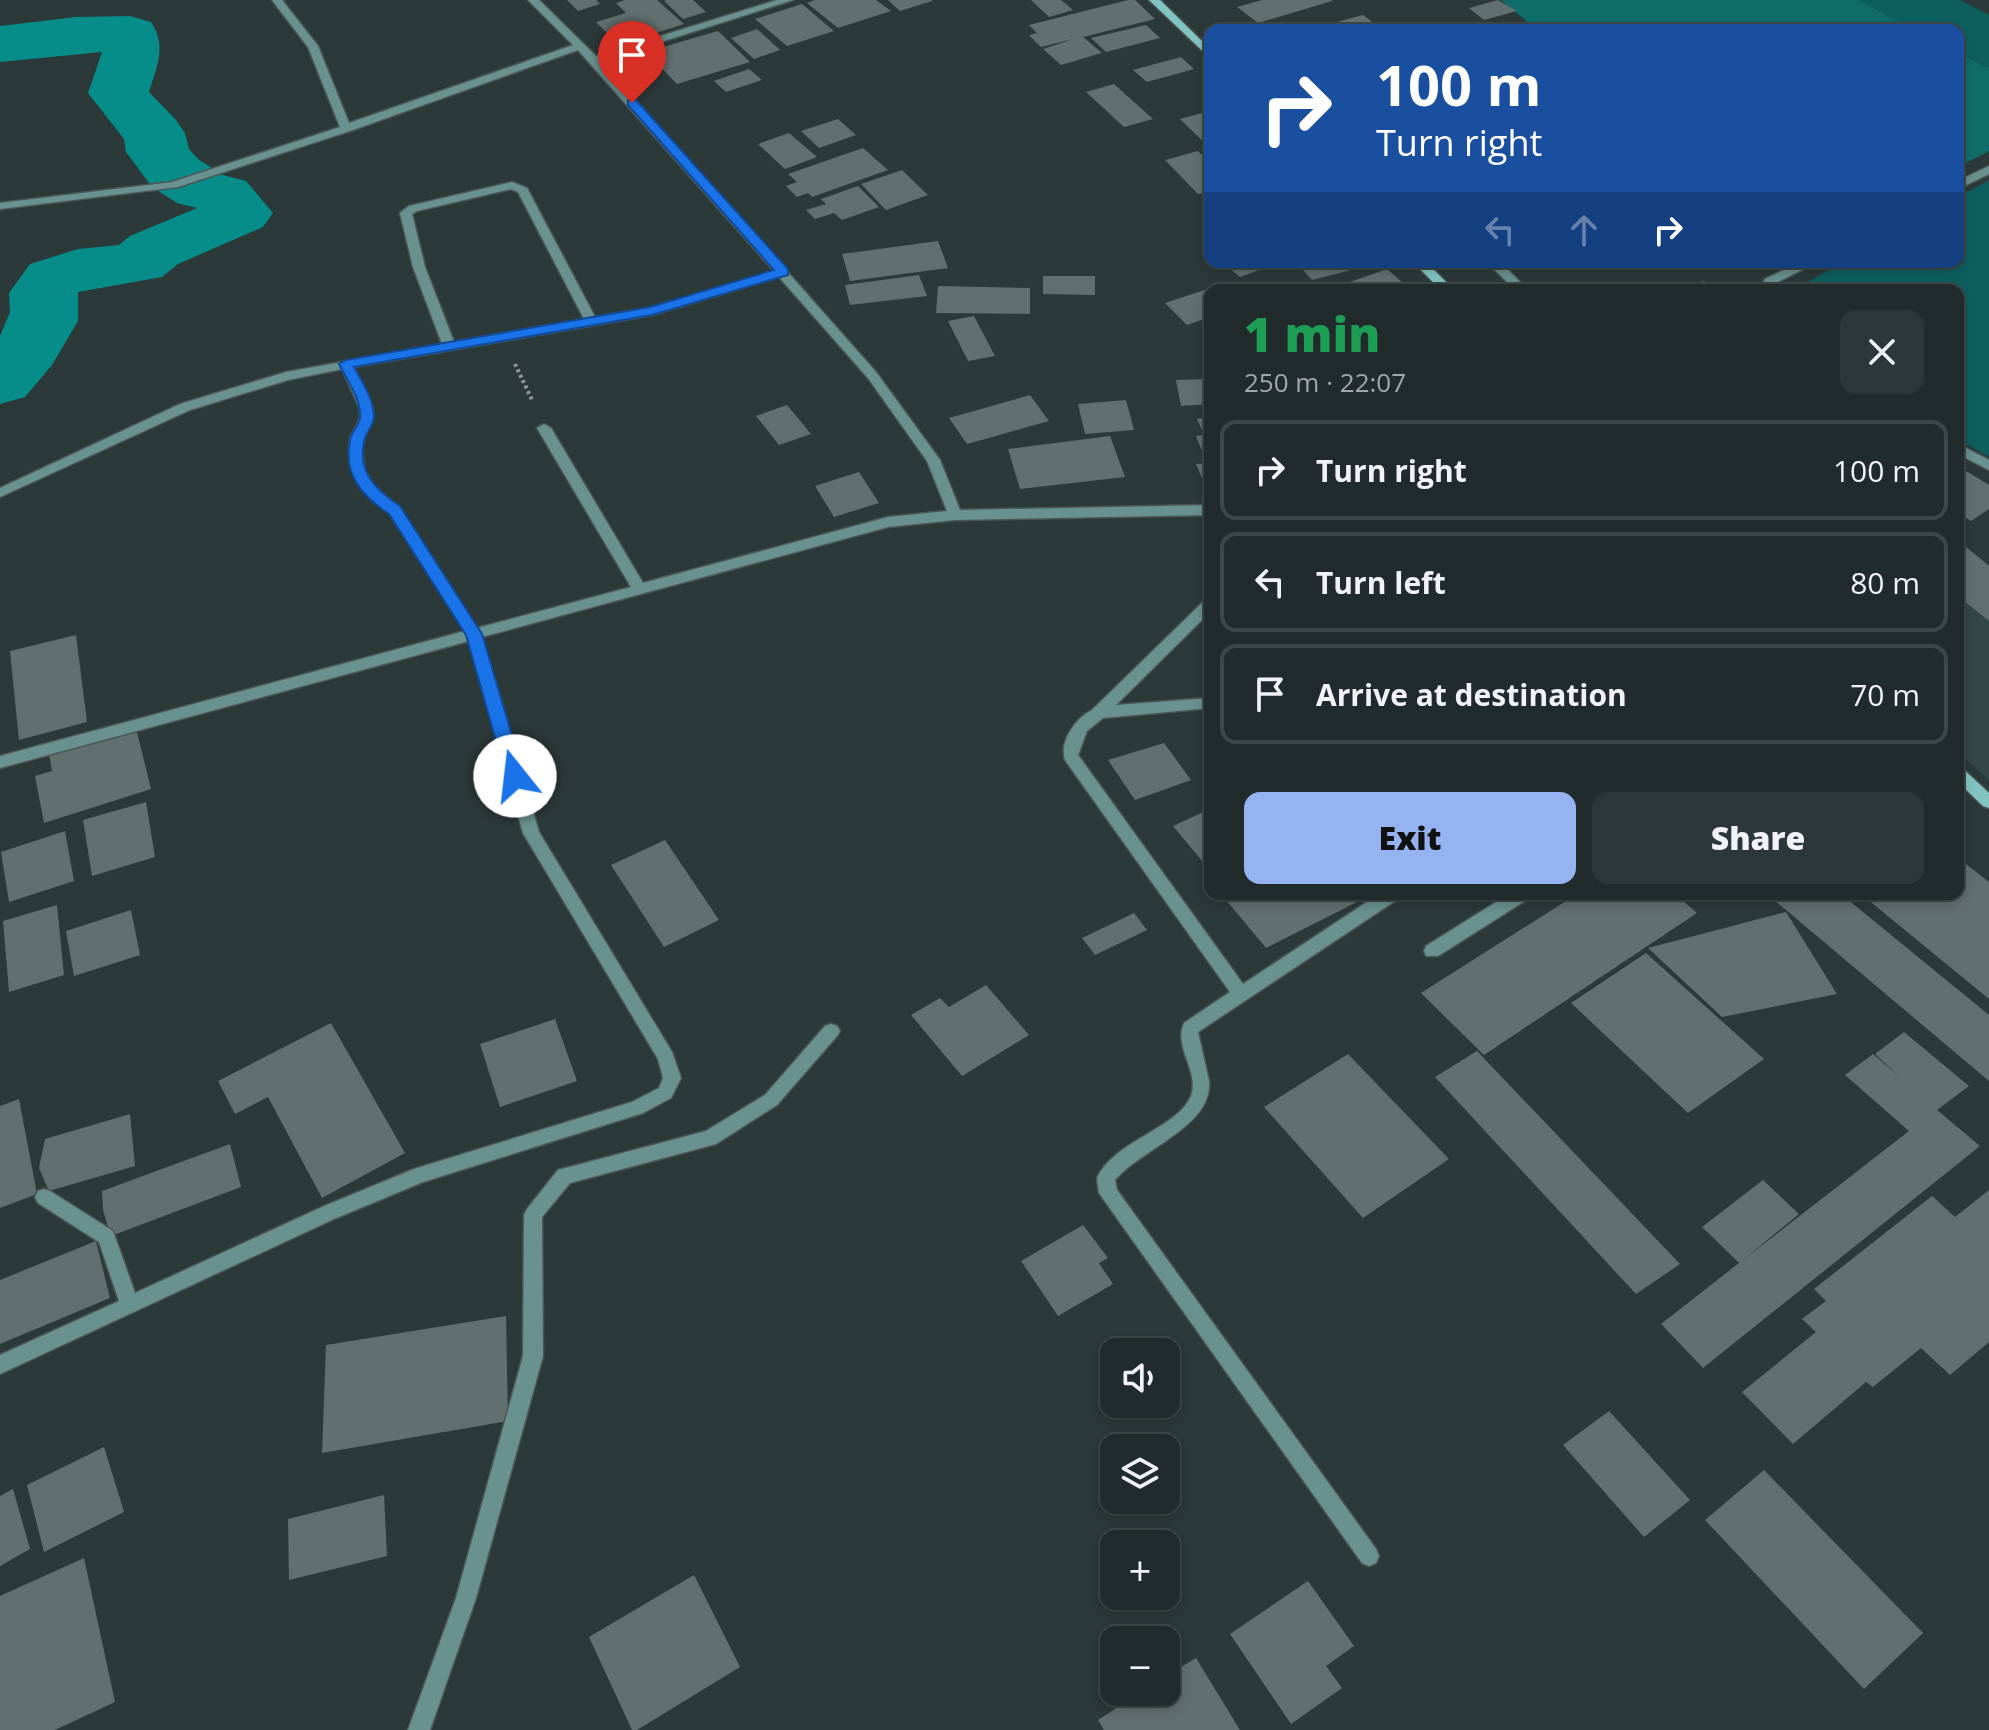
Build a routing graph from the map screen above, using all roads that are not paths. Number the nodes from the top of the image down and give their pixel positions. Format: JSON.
{"nodes":[{"id":1,"x":277,"y":0,"type":"edge"},
{"id":2,"x":533,"y":0,"type":"edge"},
{"id":3,"x":788,"y":0,"type":"edge"},
{"id":4,"x":1154,"y":0,"type":"edge"},
{"id":5,"x":581,"y":46,"type":"junction"},
{"id":6,"x":1204,"y":49,"type":"edge"},
{"id":7,"x":594,"y":60,"type":"junction"},
{"id":8,"x":346,"y":129,"type":"junction"},
{"id":9,"x":1989,"y":169,"type":"edge"},
{"id":10,"x":1964,"y":183,"type":"edge"},
{"id":11,"x":0,"y":206,"type":"edge"},
{"id":12,"x":1425,"y":268,"type":"edge"},
{"id":13,"x":1499,"y":268,"type":"edge"},
{"id":14,"x":1798,"y":268,"type":"edge"},
{"id":15,"x":783,"y":272,"type":"junction"},
{"id":16,"x":1442,"y":284,"type":"edge"},
{"id":17,"x":1516,"y":284,"type":"edge"},
{"id":18,"x":1768,"y":284,"type":"edge"},
{"id":19,"x":592,"y":323,"type":"junction"},
{"id":20,"x":449,"y":346,"type":"junction"},
{"id":21,"x":346,"y":364,"type":"junction"},
{"id":22,"x":544,"y":428,"type":"road end"},
{"id":23,"x":1964,"y":451,"type":"edge"},
{"id":24,"x":1989,"y":466,"type":"edge"},
{"id":25,"x":0,"y":493,"type":"edge"},
{"id":26,"x":1204,"y":510,"type":"edge"},
{"id":27,"x":955,"y":515,"type":"junction"},
{"id":28,"x":639,"y":589,"type":"junction"},
{"id":29,"x":1204,"y":610,"type":"edge"},
{"id":30,"x":474,"y":634,"type":"junction"},
{"id":31,"x":1204,"y":704,"type":"edge"},
{"id":32,"x":1097,"y":714,"type":"junction"},
{"id":33,"x":0,"y":762,"type":"edge"},
{"id":34,"x":1964,"y":779,"type":"edge"},
{"id":35,"x":1989,"y":802,"type":"edge"},
{"id":36,"x":1383,"y":900,"type":"edge"},
{"id":37,"x":1513,"y":900,"type":"edge"},
{"id":38,"x":1432,"y":951,"type":"dead end"},
{"id":39,"x":1240,"y":993,"type":"junction"},
{"id":40,"x":831,"y":1031,"type":"dead end"},
{"id":41,"x":44,"y":1197,"type":"dead end"},
{"id":42,"x":130,"y":1305,"type":"junction"},
{"id":43,"x":0,"y":1365,"type":"edge"},
{"id":44,"x":1369,"y":1556,"type":"dead end"},
{"id":45,"x":419,"y":1730,"type":"edge"}],
"edges":[{"from":1,"to":8,"type":"street"},
{"from":2,"to":5,"type":"street"},
{"from":3,"to":7,"type":"street"},
{"from":4,"to":6,"type":"main road"},
{"from":5,"to":7,"type":"street"},
{"from":5,"to":8,"type":"street"},
{"from":7,"to":15,"type":"street"},
{"from":8,"to":11,"type":"street"},
{"from":9,"to":10,"type":"street"},
{"from":12,"to":16,"type":"main road"},
{"from":13,"to":17,"type":"street"},
{"from":14,"to":18,"type":"street"},
{"from":15,"to":19,"type":"street"},
{"from":15,"to":27,"type":"street"},
{"from":19,"to":20,"type":"street"},
{"from":19,"to":20,"type":"street"},
{"from":20,"to":21,"type":"street"},
{"from":21,"to":25,"type":"street"},
{"from":21,"to":30,"type":"street"},
{"from":22,"to":28,"type":"street"},
{"from":23,"to":24,"type":"street"},
{"from":26,"to":27,"type":"street"},
{"from":27,"to":28,"type":"street"},
{"from":28,"to":30,"type":"street"},
{"from":29,"to":32,"type":"street"},
{"from":30,"to":33,"type":"street"},
{"from":30,"to":42,"type":"street"},
{"from":31,"to":32,"type":"street"},
{"from":32,"to":39,"type":"street"},
{"from":34,"to":35,"type":"main road"},
{"from":36,"to":39,"type":"street"},
{"from":37,"to":38,"type":"street"},
{"from":39,"to":44,"type":"street"},
{"from":40,"to":45,"type":"street"},
{"from":41,"to":42,"type":"street"},
{"from":42,"to":43,"type":"street"}]}
